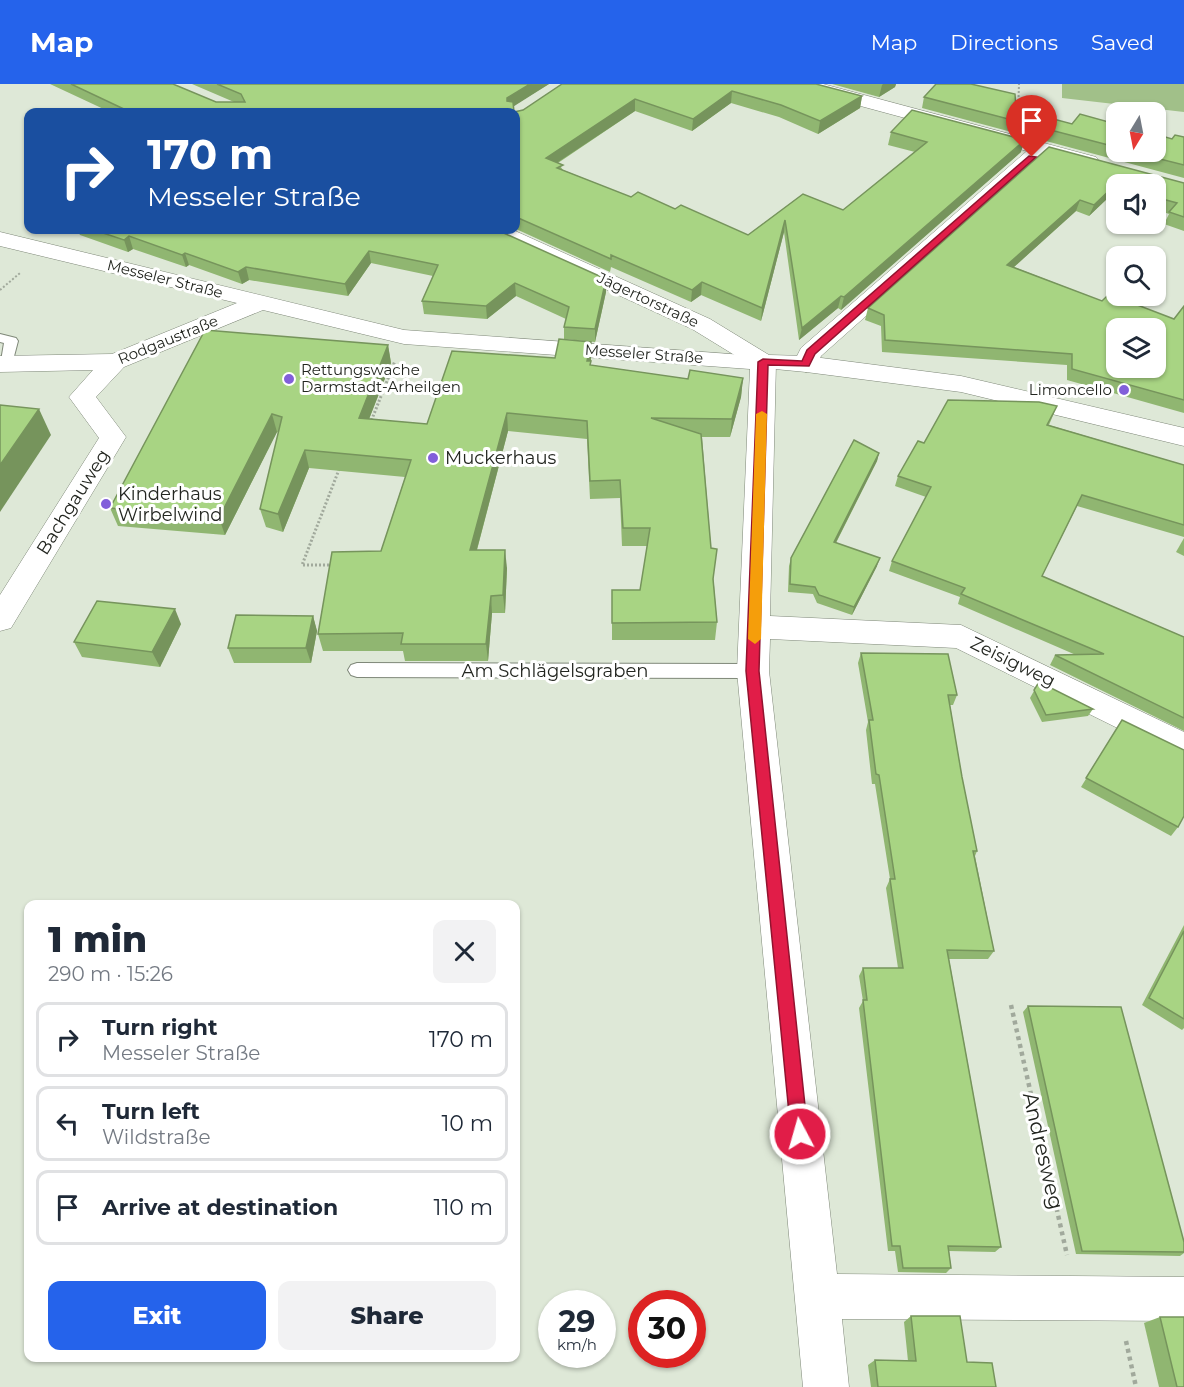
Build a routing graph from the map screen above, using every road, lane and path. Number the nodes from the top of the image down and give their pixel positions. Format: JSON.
{"nodes":[{"id":1,"x":801,"y":84,"type":"edge"},
{"id":2,"x":1042,"y":148,"type":"junction"},
{"id":3,"x":1107,"y":166,"type":"edge"},
{"id":4,"x":505,"y":234,"type":"edge"},
{"id":5,"x":0,"y":239,"type":"edge"},
{"id":6,"x":261,"y":302,"type":"junction"},
{"id":7,"x":404,"y":337,"type":"junction"},
{"id":8,"x":0,"y":338,"type":"edge"},
{"id":9,"x":457,"y":341,"type":"junction"},
{"id":10,"x":116,"y":362,"type":"junction"},
{"id":11,"x":763,"y":362,"type":"junction"},
{"id":12,"x":3,"y":364,"type":"edge"},
{"id":13,"x":806,"y":364,"type":"junction"},
{"id":14,"x":385,"y":386,"type":"junction"},
{"id":15,"x":368,"y":430,"type":"edge"},
{"id":16,"x":1184,"y":437,"type":"edge"},
{"id":17,"x":342,"y":461,"type":"edge"},
{"id":18,"x":335,"y":565,"type":"edge"},
{"id":19,"x":0,"y":620,"type":"edge"},
{"id":20,"x":755,"y":627,"type":"junction"},
{"id":21,"x":357,"y":670,"type":"dead end"},
{"id":22,"x":753,"y":671,"type":"junction"},
{"id":23,"x":1184,"y":747,"type":"edge"},
{"id":24,"x":1011,"y":1005,"type":"dead end"},
{"id":25,"x":816,"y":1296,"type":"junction"},
{"id":26,"x":1076,"y":1297,"type":"junction"},
{"id":27,"x":1184,"y":1299,"type":"edge"},
{"id":28,"x":825,"y":1387,"type":"edge"}],
"edges":[{"from":1,"to":2,"type":"street"},
{"from":2,"to":3,"type":"street"},
{"from":2,"to":13,"type":"street"},
{"from":4,"to":11,"type":"street","name":"Jägertorstraße"},
{"from":5,"to":6,"type":"street","name":"Messeler Straße"},
{"from":6,"to":7,"type":"street","name":"Messeler Straße"},
{"from":6,"to":10,"type":"street","name":"Rodgaustraße"},
{"from":7,"to":9,"type":"street","name":"Messeler Straße"},
{"from":7,"to":14,"type":"path"},
{"from":8,"to":12,"type":"lane"},
{"from":9,"to":11,"type":"street","name":"Messeler Straße"},
{"from":9,"to":14,"type":"path"},
{"from":10,"to":12,"type":"street","name":"Rodgaustraße"},
{"from":10,"to":19,"type":"street","name":"Bachgauweg"},
{"from":11,"to":13,"type":"street","name":"Messeler Straße"},
{"from":11,"to":20,"type":"street"},
{"from":13,"to":16,"type":"street","name":"Messeler Straße"},
{"from":14,"to":15,"type":"path"},
{"from":17,"to":18,"type":"path"},
{"from":20,"to":22,"type":"street"},
{"from":20,"to":23,"type":"street","name":"Zeisigweg"},
{"from":21,"to":22,"type":"lane","name":"Am Schlägelsgraben"},
{"from":22,"to":25,"type":"street"},
{"from":24,"to":26,"type":"path","name":"Andresweg"},
{"from":25,"to":26,"type":"street"},
{"from":25,"to":28,"type":"street"},
{"from":26,"to":27,"type":"street"}]}
